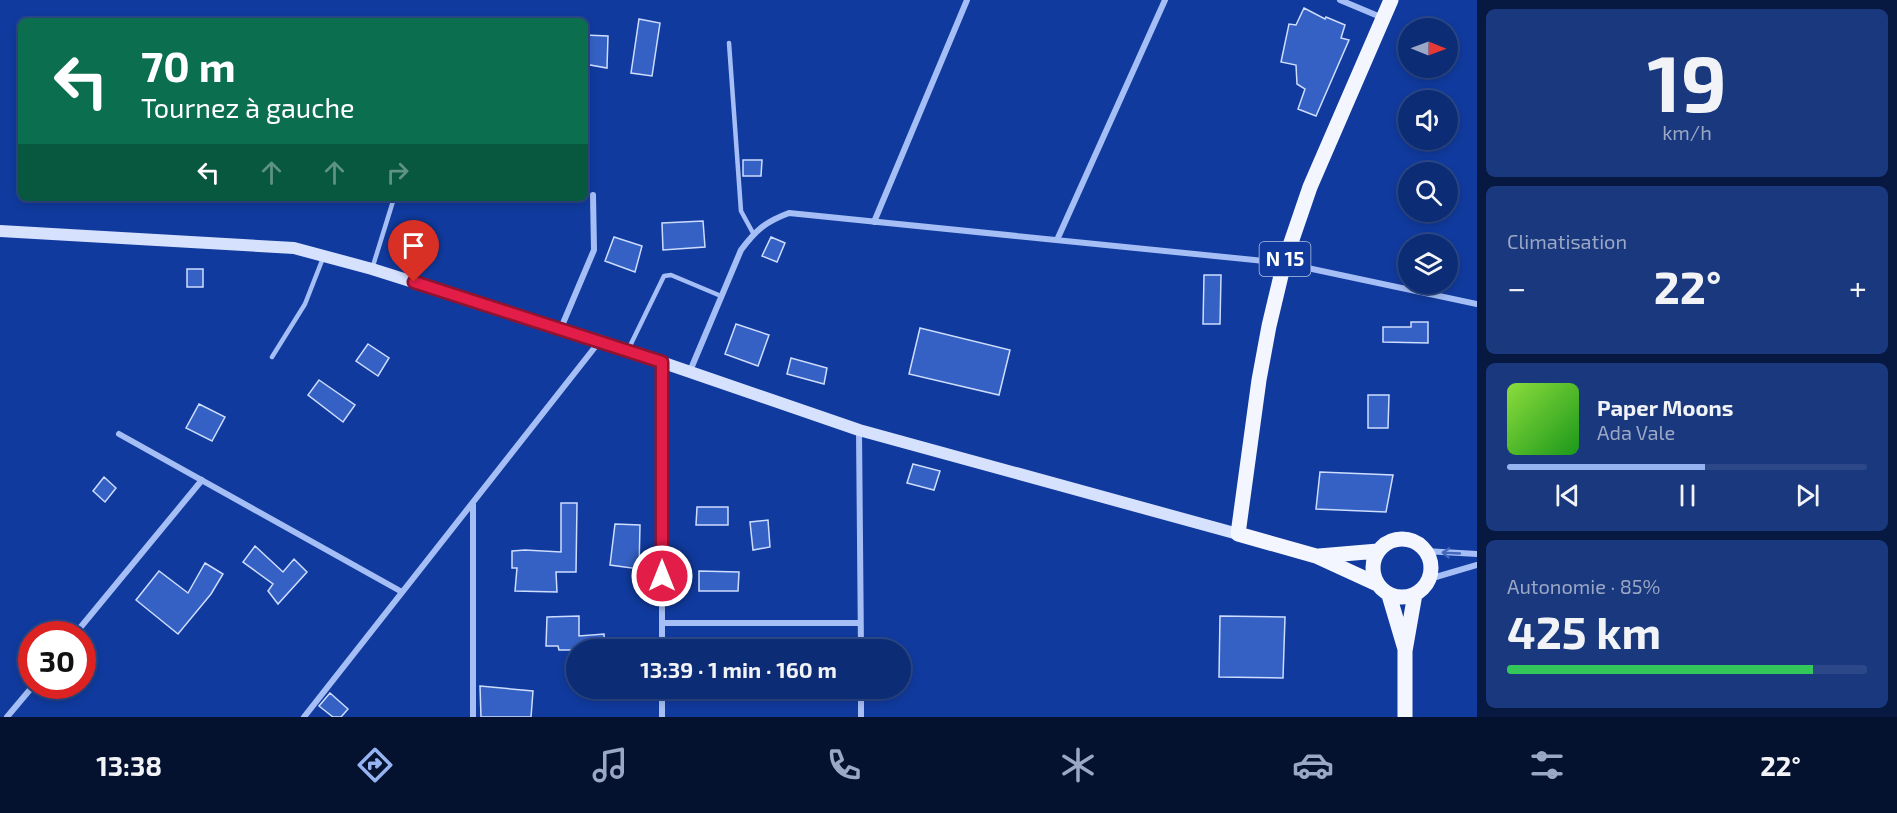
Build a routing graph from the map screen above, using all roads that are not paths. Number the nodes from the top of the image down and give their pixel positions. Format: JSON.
{"nodes":[{"id":1,"x":967,"y":0,"type":"edge"},
{"id":2,"x":1165,"y":0,"type":"edge"},
{"id":3,"x":1340,"y":0,"type":"edge"},
{"id":4,"x":1392,"y":0,"type":"edge"},
{"id":5,"x":1383,"y":18,"type":"junction"},
{"id":6,"x":729,"y":43,"type":"dead end"},
{"id":7,"x":593,"y":195,"type":"dead end"},
{"id":8,"x":393,"y":201,"type":"edge"},
{"id":9,"x":874,"y":222,"type":"junction"},
{"id":10,"x":0,"y":231,"type":"edge"},
{"id":11,"x":753,"y":233,"type":"junction"},
{"id":12,"x":1057,"y":240,"type":"junction"},
{"id":13,"x":324,"y":255,"type":"junction"},
{"id":14,"x":1284,"y":263,"type":"junction"},
{"id":15,"x":372,"y":268,"type":"junction"},
{"id":16,"x":721,"y":296,"type":"junction"},
{"id":17,"x":1477,"y":304,"type":"edge"},
{"id":18,"x":561,"y":329,"type":"junction"},
{"id":19,"x":600,"y":341,"type":"junction"},
{"id":20,"x":628,"y":350,"type":"junction"},
{"id":21,"x":272,"y":357,"type":"dead end"},
{"id":22,"x":662,"y":362,"type":"junction"},
{"id":23,"x":690,"y":371,"type":"junction"},
{"id":24,"x":859,"y":430,"type":"junction"},
{"id":25,"x":119,"y":434,"type":"dead end"},
{"id":26,"x":202,"y":480,"type":"junction"},
{"id":27,"x":473,"y":504,"type":"junction"},
{"id":28,"x":1238,"y":534,"type":"junction"},
{"id":29,"x":1378,"y":551,"type":"junction"},
{"id":30,"x":1425,"y":551,"type":"junction"},
{"id":31,"x":1477,"y":554,"type":"edge"},
{"id":32,"x":1317,"y":556,"type":"junction"},
{"id":33,"x":1477,"y":565,"type":"edge"},
{"id":34,"x":1429,"y":579,"type":"junction"},
{"id":35,"x":1377,"y":584,"type":"junction"},
{"id":36,"x":402,"y":592,"type":"junction"},
{"id":37,"x":1415,"y":594,"type":"junction"},
{"id":38,"x":1389,"y":595,"type":"junction"},
{"id":39,"x":86,"y":621,"type":"edge"},
{"id":40,"x":662,"y":623,"type":"junction"},
{"id":41,"x":860,"y":623,"type":"junction"},
{"id":42,"x":662,"y":639,"type":"edge"},
{"id":43,"x":861,"y":639,"type":"edge"},
{"id":44,"x":1406,"y":651,"type":"junction"},
{"id":45,"x":23,"y":699,"type":"edge"},
{"id":46,"x":662,"y":699,"type":"edge"},
{"id":47,"x":861,"y":699,"type":"edge"},
{"id":48,"x":8,"y":717,"type":"edge"},
{"id":49,"x":304,"y":717,"type":"edge"},
{"id":50,"x":473,"y":717,"type":"edge"},
{"id":51,"x":662,"y":717,"type":"edge"},
{"id":52,"x":861,"y":717,"type":"edge"},
{"id":53,"x":1406,"y":717,"type":"edge"}],
"edges":[{"from":1,"to":9,"type":"street"},
{"from":2,"to":12,"type":"street"},
{"from":3,"to":5,"type":"street"},
{"from":4,"to":5,"type":"main road","number":"N 15"},
{"from":5,"to":14,"type":"main road","number":"N 15"},
{"from":6,"to":11,"type":"lane"},
{"from":7,"to":18,"type":"street"},
{"from":8,"to":15,"type":"lane"},
{"from":9,"to":11,"type":"street"},
{"from":9,"to":12,"type":"street"},
{"from":10,"to":13,"type":"main road"},
{"from":11,"to":16,"type":"street"},
{"from":12,"to":14,"type":"street"},
{"from":13,"to":15,"type":"main road"},
{"from":13,"to":21,"type":"lane"},
{"from":14,"to":17,"type":"street"},
{"from":14,"to":28,"type":"main road","number":"N 15"},
{"from":15,"to":18,"type":"main road"},
{"from":16,"to":20,"type":"lane"},
{"from":16,"to":23,"type":"street"},
{"from":18,"to":19,"type":"main road"},
{"from":19,"to":20,"type":"main road"},
{"from":19,"to":27,"type":"street"},
{"from":20,"to":22,"type":"main road"},
{"from":22,"to":23,"type":"main road"},
{"from":22,"to":40,"type":"street"},
{"from":23,"to":24,"type":"main road"},
{"from":24,"to":28,"type":"main road"},
{"from":24,"to":41,"type":"street"},
{"from":25,"to":26,"type":"street"},
{"from":26,"to":36,"type":"street"},
{"from":26,"to":39,"type":"street"},
{"from":27,"to":36,"type":"street"},
{"from":27,"to":50,"type":"street"},
{"from":28,"to":32,"type":"main road"},
{"from":29,"to":30,"type":"main road"},
{"from":29,"to":32,"type":"main road"},
{"from":29,"to":35,"type":"main road"},
{"from":31,"to":30,"type":"street","one_way":true},
{"from":30,"to":34,"type":"main road"},
{"from":32,"to":35,"type":"main road"},
{"from":33,"to":34,"type":"street"},
{"from":34,"to":37,"type":"main road"},
{"from":35,"to":38,"type":"main road"},
{"from":36,"to":49,"type":"street"},
{"from":37,"to":38,"type":"main road"},
{"from":37,"to":44,"type":"main road"},
{"from":38,"to":44,"type":"main road"},
{"from":40,"to":41,"type":"street"},
{"from":40,"to":42,"type":"street"},
{"from":41,"to":43,"type":"street"},
{"from":44,"to":53,"type":"main road"},
{"from":45,"to":48,"type":"street"},
{"from":46,"to":51,"type":"street"},
{"from":47,"to":52,"type":"street"}]}
